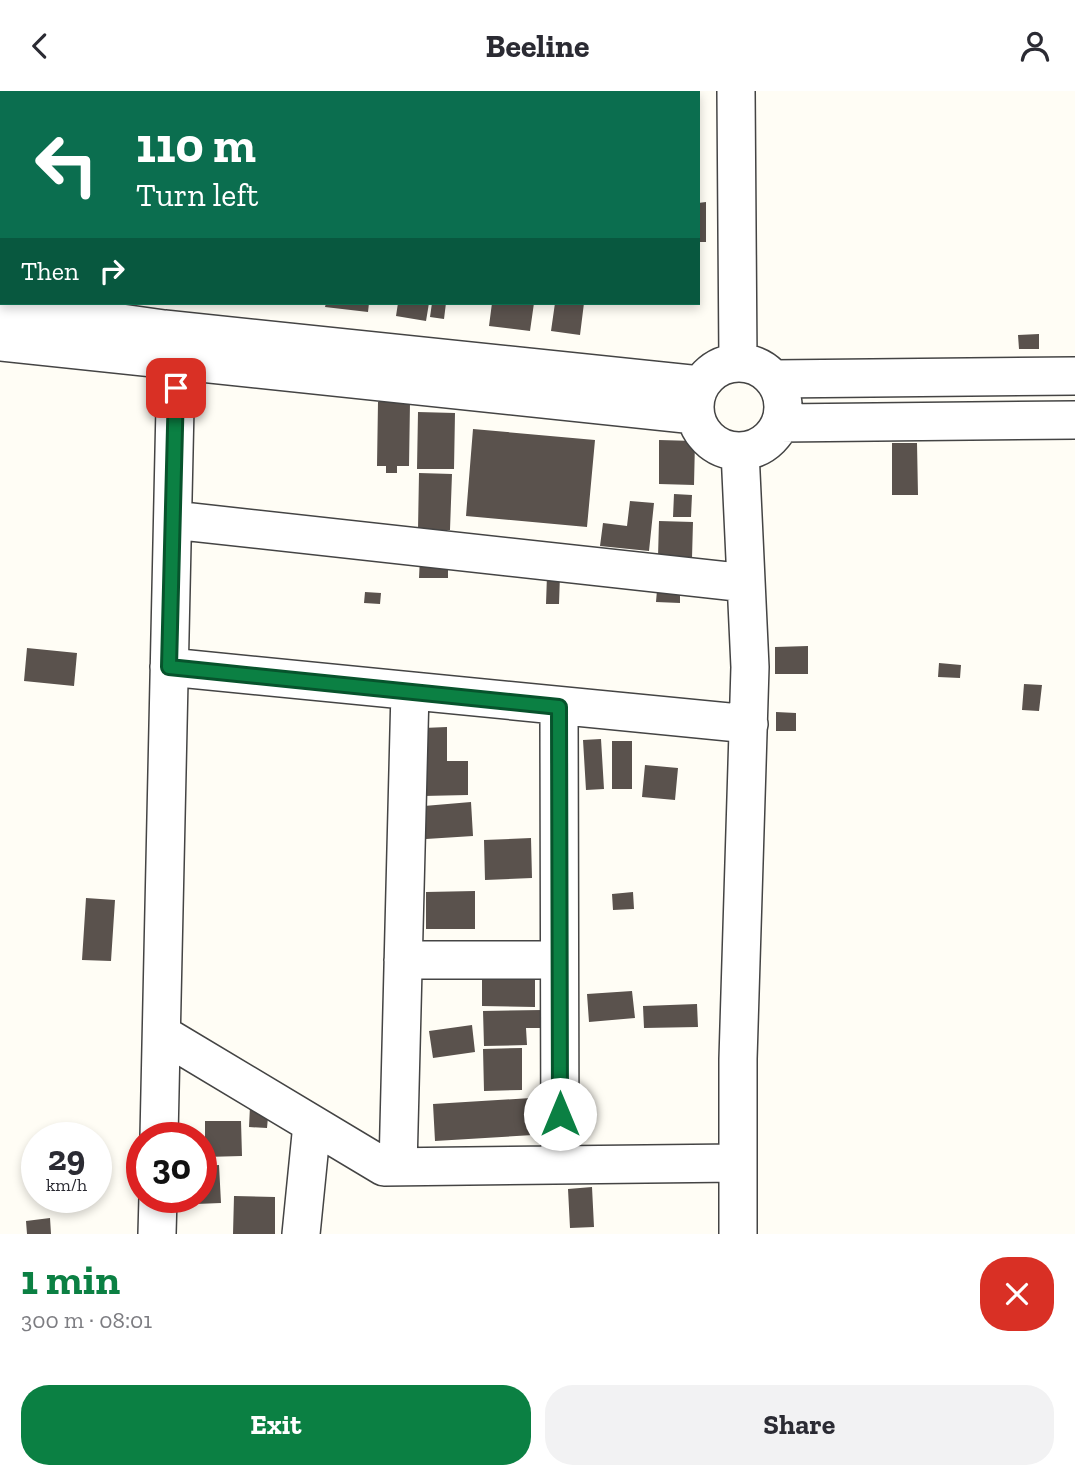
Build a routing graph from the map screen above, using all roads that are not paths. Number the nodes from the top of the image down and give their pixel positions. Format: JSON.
{"nodes":[{"id":1,"x":736,"y":91,"type":"edge"},
{"id":2,"x":0,"y":306,"type":"edge"},
{"id":3,"x":0,"y":342,"type":"edge"},
{"id":4,"x":176,"y":362,"type":"junction"},
{"id":5,"x":738,"y":362,"type":"junction"},
{"id":6,"x":1075,"y":376,"type":"edge"},
{"id":7,"x":774,"y":379,"type":"junction"},
{"id":8,"x":697,"y":400,"type":"junction"},
{"id":9,"x":1075,"y":420,"type":"edge"},
{"id":10,"x":780,"y":423,"type":"junction"},
{"id":11,"x":740,"y":451,"type":"junction"},
{"id":12,"x":173,"y":520,"type":"junction"},
{"id":13,"x":746,"y":583,"type":"junction"},
{"id":14,"x":169,"y":667,"type":"junction"},
{"id":15,"x":410,"y":691,"type":"junction"},
{"id":16,"x":559,"y":707,"type":"junction"},
{"id":17,"x":749,"y":723,"type":"junction"},
{"id":18,"x":403,"y":960,"type":"junction"},
{"id":19,"x":559,"y":960,"type":"junction"},
{"id":20,"x":162,"y":1034,"type":"junction"},
{"id":21,"x":159,"y":1122,"type":"edge"},
{"id":22,"x":312,"y":1124,"type":"junction"},
{"id":23,"x":738,"y":1163,"type":"junction"},
{"id":24,"x":560,"y":1165,"type":"junction"},
{"id":25,"x":398,"y":1167,"type":"junction"},
{"id":26,"x":158,"y":1213,"type":"edge"},
{"id":27,"x":157,"y":1234,"type":"edge"},
{"id":28,"x":302,"y":1234,"type":"edge"},
{"id":29,"x":738,"y":1234,"type":"edge"}],
"edges":[{"from":1,"to":5,"type":"street"},
{"from":2,"to":8,"type":"street"},
{"from":3,"to":4,"type":"street"},
{"from":4,"to":8,"type":"street"},
{"from":4,"to":12,"type":"street"},
{"from":5,"to":7,"type":"street"},
{"from":5,"to":8,"type":"street"},
{"from":6,"to":7,"type":"street"},
{"from":7,"to":10,"type":"street"},
{"from":8,"to":11,"type":"street"},
{"from":9,"to":10,"type":"street"},
{"from":10,"to":11,"type":"street"},
{"from":11,"to":13,"type":"street"},
{"from":12,"to":13,"type":"street"},
{"from":12,"to":14,"type":"street"},
{"from":13,"to":17,"type":"street"},
{"from":14,"to":15,"type":"street"},
{"from":14,"to":20,"type":"street"},
{"from":15,"to":16,"type":"street"},
{"from":15,"to":18,"type":"street"},
{"from":16,"to":17,"type":"street"},
{"from":16,"to":19,"type":"street"},
{"from":17,"to":23,"type":"street"},
{"from":18,"to":19,"type":"street"},
{"from":18,"to":25,"type":"street"},
{"from":19,"to":24,"type":"street"},
{"from":20,"to":21,"type":"street"},
{"from":20,"to":22,"type":"street"},
{"from":22,"to":25,"type":"street"},
{"from":22,"to":28,"type":"street"},
{"from":23,"to":24,"type":"street"},
{"from":23,"to":29,"type":"street"},
{"from":24,"to":25,"type":"street"},
{"from":26,"to":27,"type":"street"}]}
